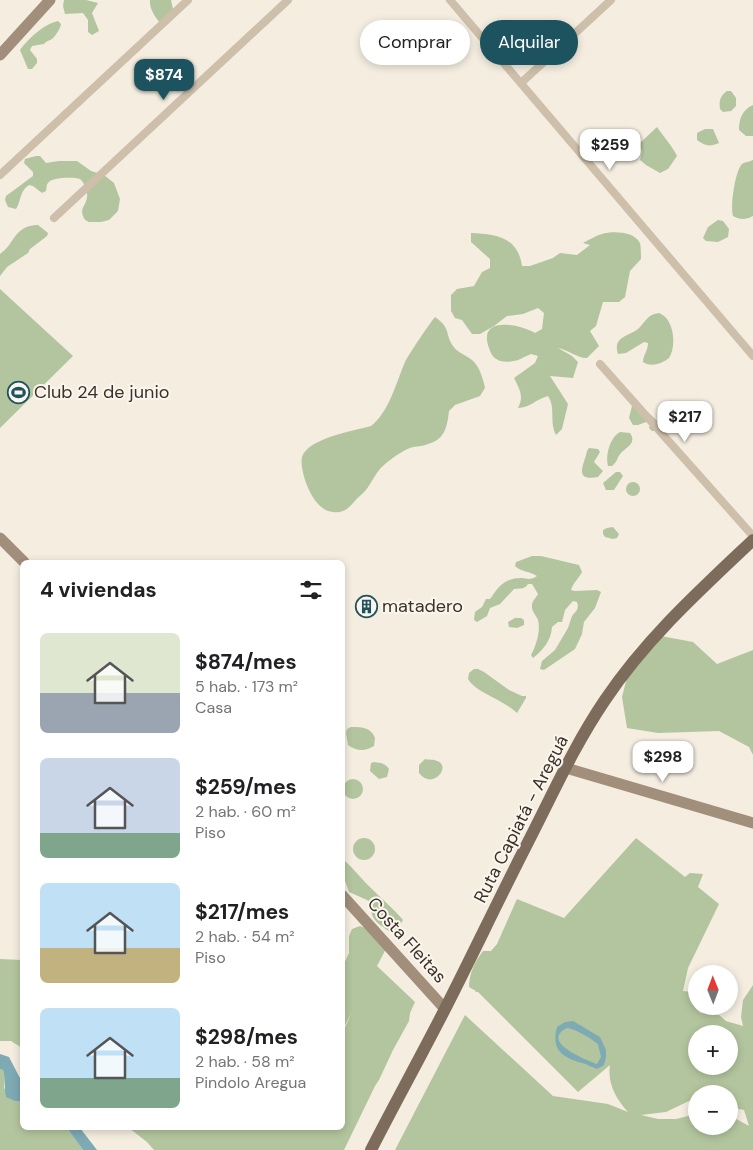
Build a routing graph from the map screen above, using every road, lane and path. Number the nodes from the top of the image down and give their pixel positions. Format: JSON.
{"nodes":[{"id":1,"x":50,"y":0,"type":"edge"},
{"id":2,"x":188,"y":0,"type":"edge"},
{"id":3,"x":288,"y":0,"type":"edge"},
{"id":4,"x":450,"y":0,"type":"edge"},
{"id":5,"x":611,"y":0,"type":"edge"},
{"id":6,"x":0,"y":55,"type":"edge"},
{"id":7,"x":521,"y":83,"type":"junction"},
{"id":8,"x":0,"y":175,"type":"edge"},
{"id":9,"x":54,"y":218,"type":"dead end"},
{"id":10,"x":753,"y":356,"type":"edge"},
{"id":11,"x":600,"y":364,"type":"dead end"},
{"id":12,"x":0,"y":538,"type":"edge"},
{"id":13,"x":753,"y":538,"type":"edge"},
{"id":14,"x":22,"y":560,"type":"edge"},
{"id":15,"x":566,"y":768,"type":"junction"},
{"id":16,"x":753,"y":823,"type":"edge"},
{"id":17,"x":345,"y":898,"type":"edge"},
{"id":18,"x":445,"y":1009,"type":"junction"},
{"id":19,"x":371,"y":1150,"type":"edge"}],
"edges":[{"from":1,"to":6,"type":"main road"},
{"from":2,"to":8,"type":"street"},
{"from":3,"to":9,"type":"street"},
{"from":4,"to":7,"type":"street"},
{"from":5,"to":7,"type":"street"},
{"from":7,"to":10,"type":"street"},
{"from":11,"to":13,"type":"street"},
{"from":12,"to":14,"type":"main road"},
{"from":13,"to":15,"type":"main road","name":"Ruta Capiatá - Areguá"},
{"from":15,"to":16,"type":"main road"},
{"from":15,"to":18,"type":"main road","name":"Ruta Capiatá - Areguá"},
{"from":17,"to":18,"type":"main road","name":"Costa Fleitas"},
{"from":18,"to":19,"type":"main road","name":"Ruta Capiatá - Areguá"}]}
